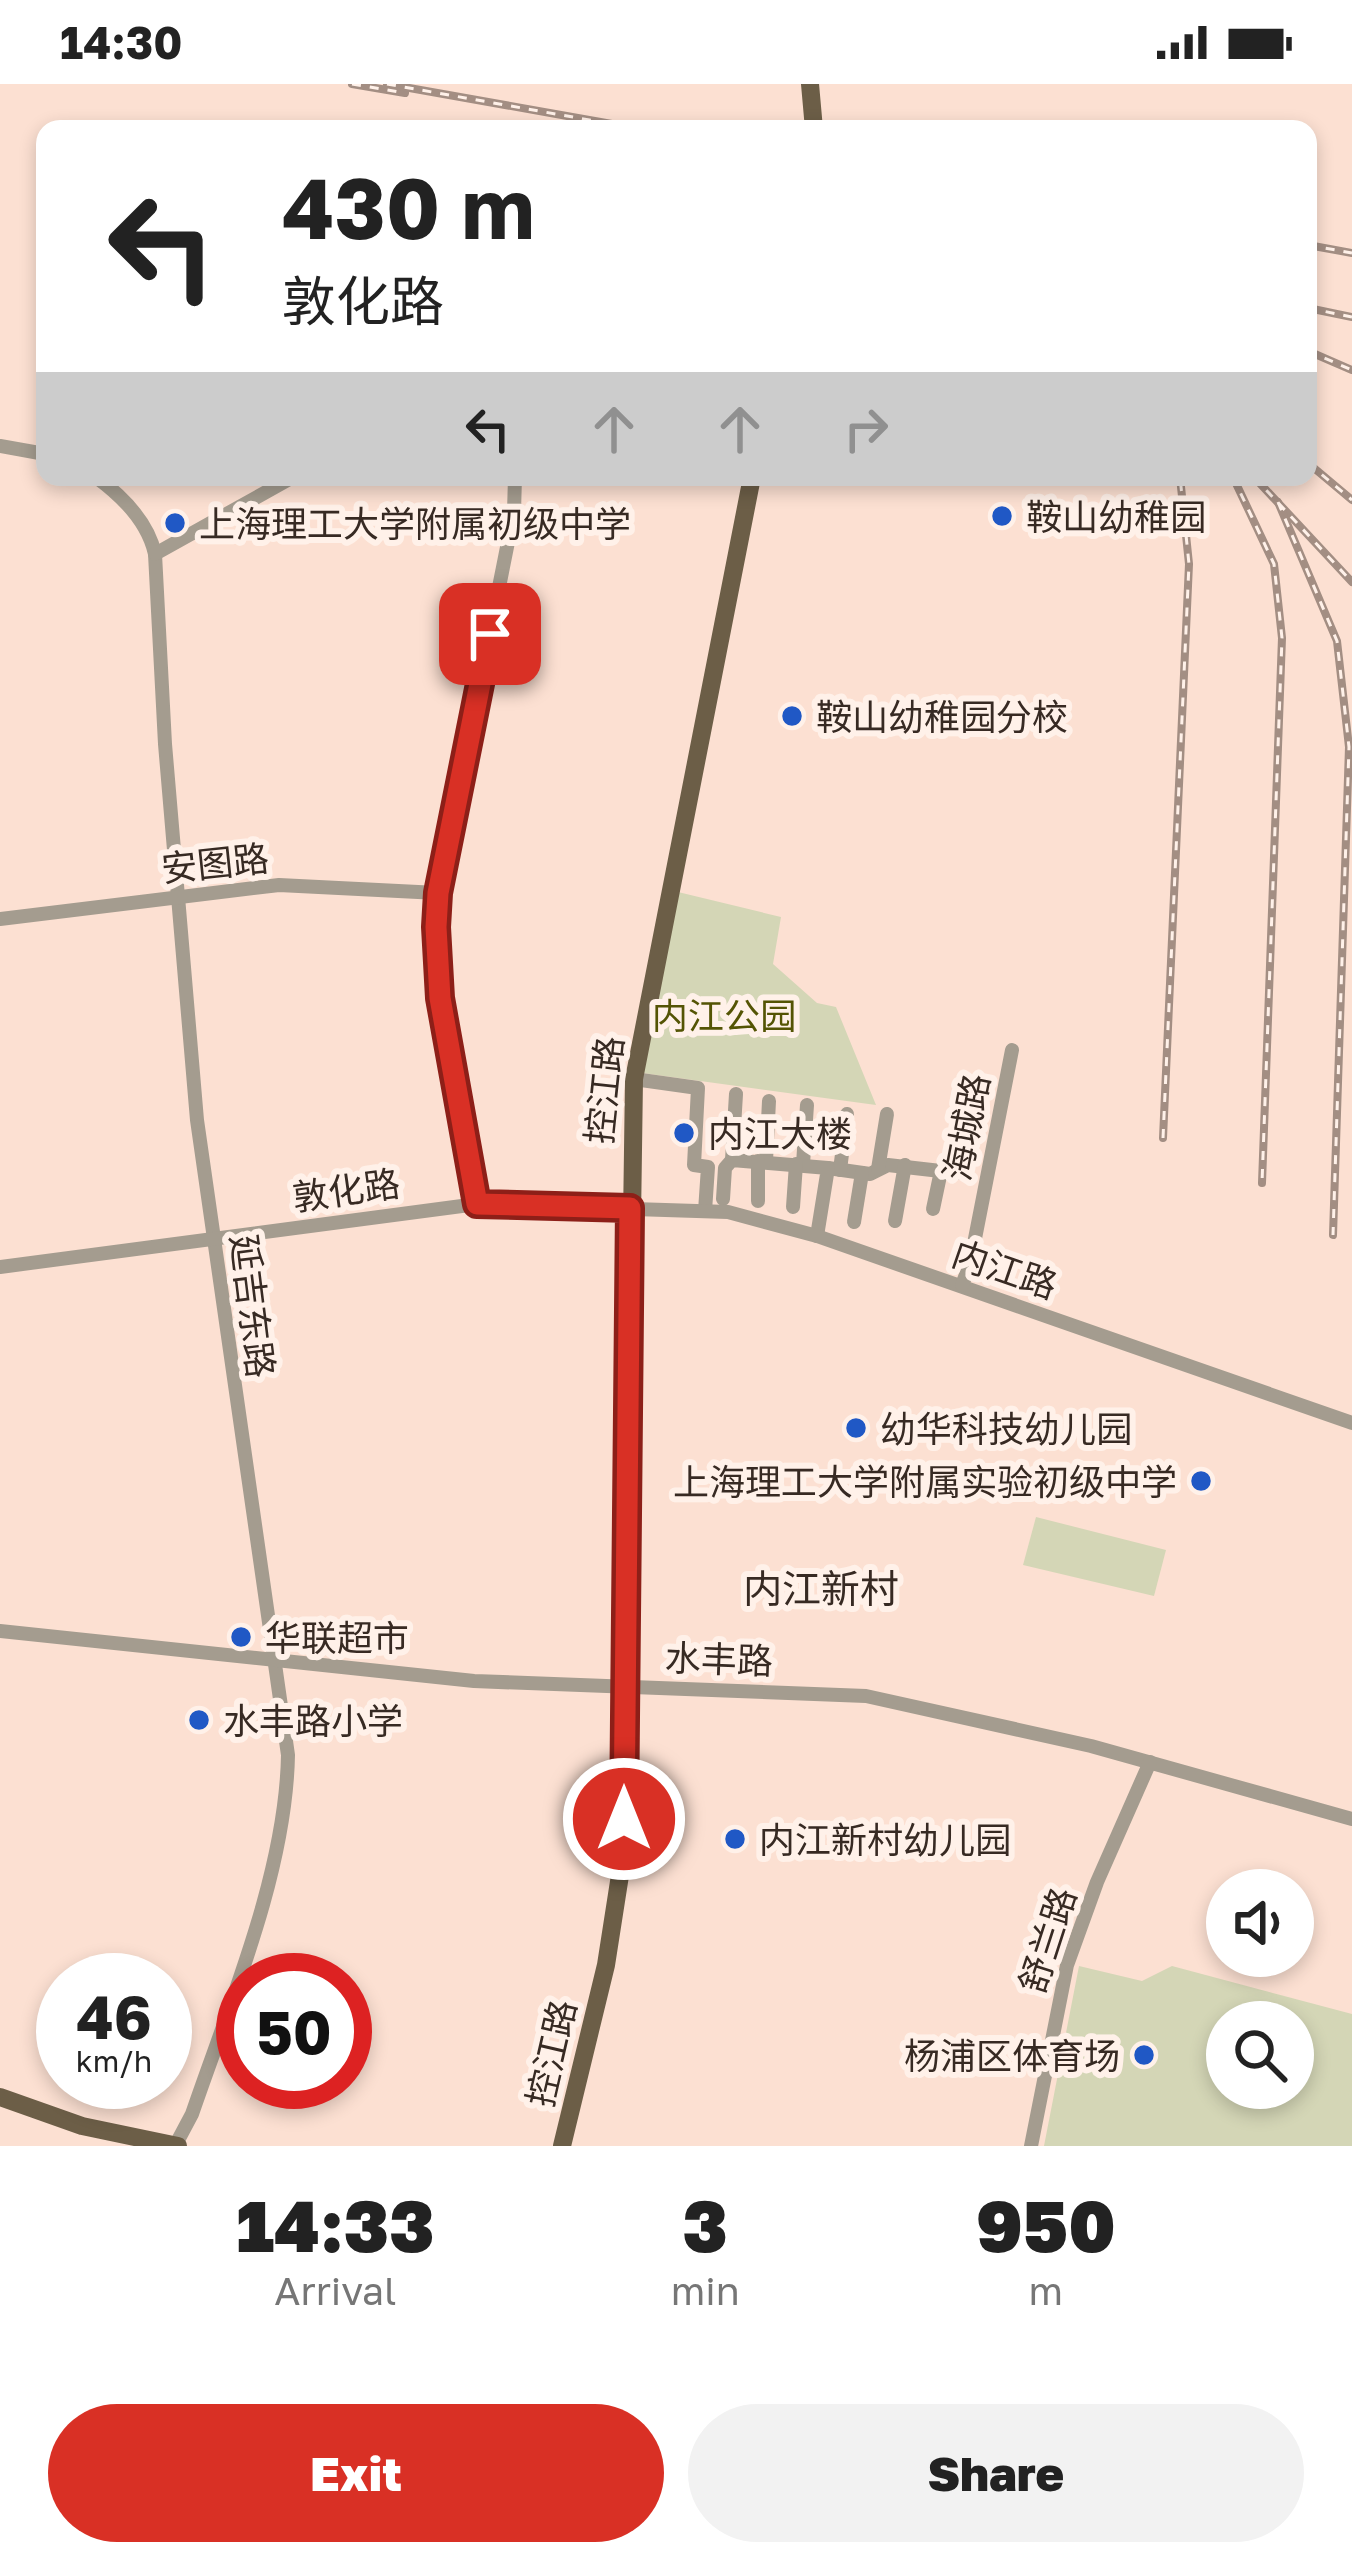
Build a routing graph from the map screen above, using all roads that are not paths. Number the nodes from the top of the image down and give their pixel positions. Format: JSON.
{"nodes":[{"id":1,"x":811,"y":84,"type":"edge"},
{"id":2,"x":813,"y":120,"type":"edge"},
{"id":3,"x":0,"y":446,"type":"edge"},
{"id":4,"x":36,"y":452,"type":"edge"},
{"id":5,"x":106,"y":486,"type":"edge"},
{"id":6,"x":277,"y":486,"type":"edge"},
{"id":7,"x":514,"y":486,"type":"edge"},
{"id":8,"x":750,"y":486,"type":"edge"},
{"id":9,"x":155,"y":554,"type":"junction"},
{"id":10,"x":438,"y":893,"type":"junction"},
{"id":11,"x":178,"y":897,"type":"junction"},
{"id":12,"x":0,"y":920,"type":"edge"},
{"id":13,"x":1012,"y":1050,"type":"dead end"},
{"id":14,"x":634,"y":1079,"type":"junction"},
{"id":15,"x":736,"y":1094,"type":"dead end"},
{"id":16,"x":769,"y":1102,"type":"dead end"},
{"id":17,"x":807,"y":1105,"type":"dead end"},
{"id":18,"x":847,"y":1114,"type":"dead end"},
{"id":19,"x":887,"y":1114,"type":"dead end"},
{"id":20,"x":731,"y":1160,"type":"junction"},
{"id":21,"x":762,"y":1161,"type":"junction"},
{"id":22,"x":799,"y":1164,"type":"junction"},
{"id":23,"x":905,"y":1166,"type":"junction"},
{"id":24,"x":834,"y":1168,"type":"junction"},
{"id":25,"x":870,"y":1171,"type":"junction"},
{"id":26,"x":941,"y":1171,"type":"junction"},
{"id":27,"x":958,"y":1173,"type":"dead end"},
{"id":28,"x":723,"y":1199,"type":"dead end"},
{"id":29,"x":758,"y":1201,"type":"dead end"},
{"id":30,"x":477,"y":1204,"type":"junction"},
{"id":31,"x":793,"y":1207,"type":"dead end"},
{"id":32,"x":630,"y":1208,"type":"junction"},
{"id":33,"x":933,"y":1209,"type":"dead end"},
{"id":34,"x":705,"y":1211,"type":"junction"},
{"id":35,"x":895,"y":1221,"type":"dead end"},
{"id":36,"x":854,"y":1222,"type":"dead end"},
{"id":37,"x":817,"y":1236,"type":"junction"},
{"id":38,"x":214,"y":1238,"type":"junction"},
{"id":39,"x":0,"y":1267,"type":"edge"},
{"id":40,"x":962,"y":1286,"type":"junction"},
{"id":41,"x":1352,"y":1423,"type":"edge"},
{"id":42,"x":0,"y":1631,"type":"edge"},
{"id":43,"x":276,"y":1660,"type":"junction"},
{"id":44,"x":624,"y":1686,"type":"junction"},
{"id":45,"x":1150,"y":1762,"type":"junction"},
{"id":46,"x":1352,"y":1819,"type":"edge"},
{"id":47,"x":0,"y":2097,"type":"edge"},
{"id":48,"x":0,"y":2109,"type":"edge"},
{"id":49,"x":116,"y":2146,"type":"edge"},
{"id":50,"x":177,"y":2146,"type":"edge"},
{"id":51,"x":562,"y":2146,"type":"edge"},
{"id":52,"x":1031,"y":2146,"type":"edge"}],
"edges":[{"from":1,"to":2,"type":"main road"},
{"from":3,"to":4,"type":"street"},
{"from":5,"to":9,"type":"street","name":"延吉东路"},
{"from":6,"to":9,"type":"street"},
{"from":7,"to":10,"type":"street"},
{"from":8,"to":14,"type":"main road","name":"控江路"},
{"from":9,"to":11,"type":"street","name":"延吉东路"},
{"from":10,"to":11,"type":"street","name":"安图路"},
{"from":10,"to":30,"type":"street"},
{"from":11,"to":12,"type":"street","name":"安图路"},
{"from":11,"to":38,"type":"street","name":"延吉东路"},
{"from":13,"to":40,"type":"street","name":"海城路"},
{"from":14,"to":32,"type":"main road","name":"控江路"},
{"from":14,"to":34,"type":"street"},
{"from":15,"to":20,"type":"street"},
{"from":16,"to":21,"type":"street"},
{"from":17,"to":22,"type":"street"},
{"from":18,"to":24,"type":"street"},
{"from":19,"to":25,"type":"street"},
{"from":20,"to":21,"type":"street"},
{"from":20,"to":28,"type":"street"},
{"from":21,"to":22,"type":"street"},
{"from":21,"to":29,"type":"street"},
{"from":22,"to":24,"type":"street"},
{"from":22,"to":31,"type":"street"},
{"from":23,"to":25,"type":"street"},
{"from":23,"to":26,"type":"street"},
{"from":23,"to":35,"type":"street"},
{"from":24,"to":25,"type":"street"},
{"from":24,"to":37,"type":"street"},
{"from":25,"to":36,"type":"street"},
{"from":26,"to":27,"type":"street"},
{"from":26,"to":33,"type":"street"},
{"from":30,"to":32,"type":"street","name":"敦化路"},
{"from":30,"to":38,"type":"street","name":"敦化路"},
{"from":32,"to":34,"type":"street","name":"内江路"},
{"from":32,"to":44,"type":"main road","name":"控江路"},
{"from":34,"to":37,"type":"street","name":"内江路"},
{"from":37,"to":40,"type":"street","name":"内江路"},
{"from":38,"to":39,"type":"street","name":"敦化路"},
{"from":38,"to":43,"type":"street","name":"延吉东路"},
{"from":40,"to":41,"type":"street","name":"内江路"},
{"from":42,"to":43,"type":"street","name":"水丰路"},
{"from":43,"to":44,"type":"street","name":"水丰路"},
{"from":43,"to":50,"type":"street","name":"延吉东路"},
{"from":44,"to":45,"type":"street","name":"水丰路"},
{"from":44,"to":51,"type":"main road","name":"控江路"},
{"from":45,"to":46,"type":"street","name":"水丰路"},
{"from":45,"to":52,"type":"street","name":"舒兰路"},
{"from":47,"to":50,"type":"main road"},
{"from":48,"to":49,"type":"main road"}]}
